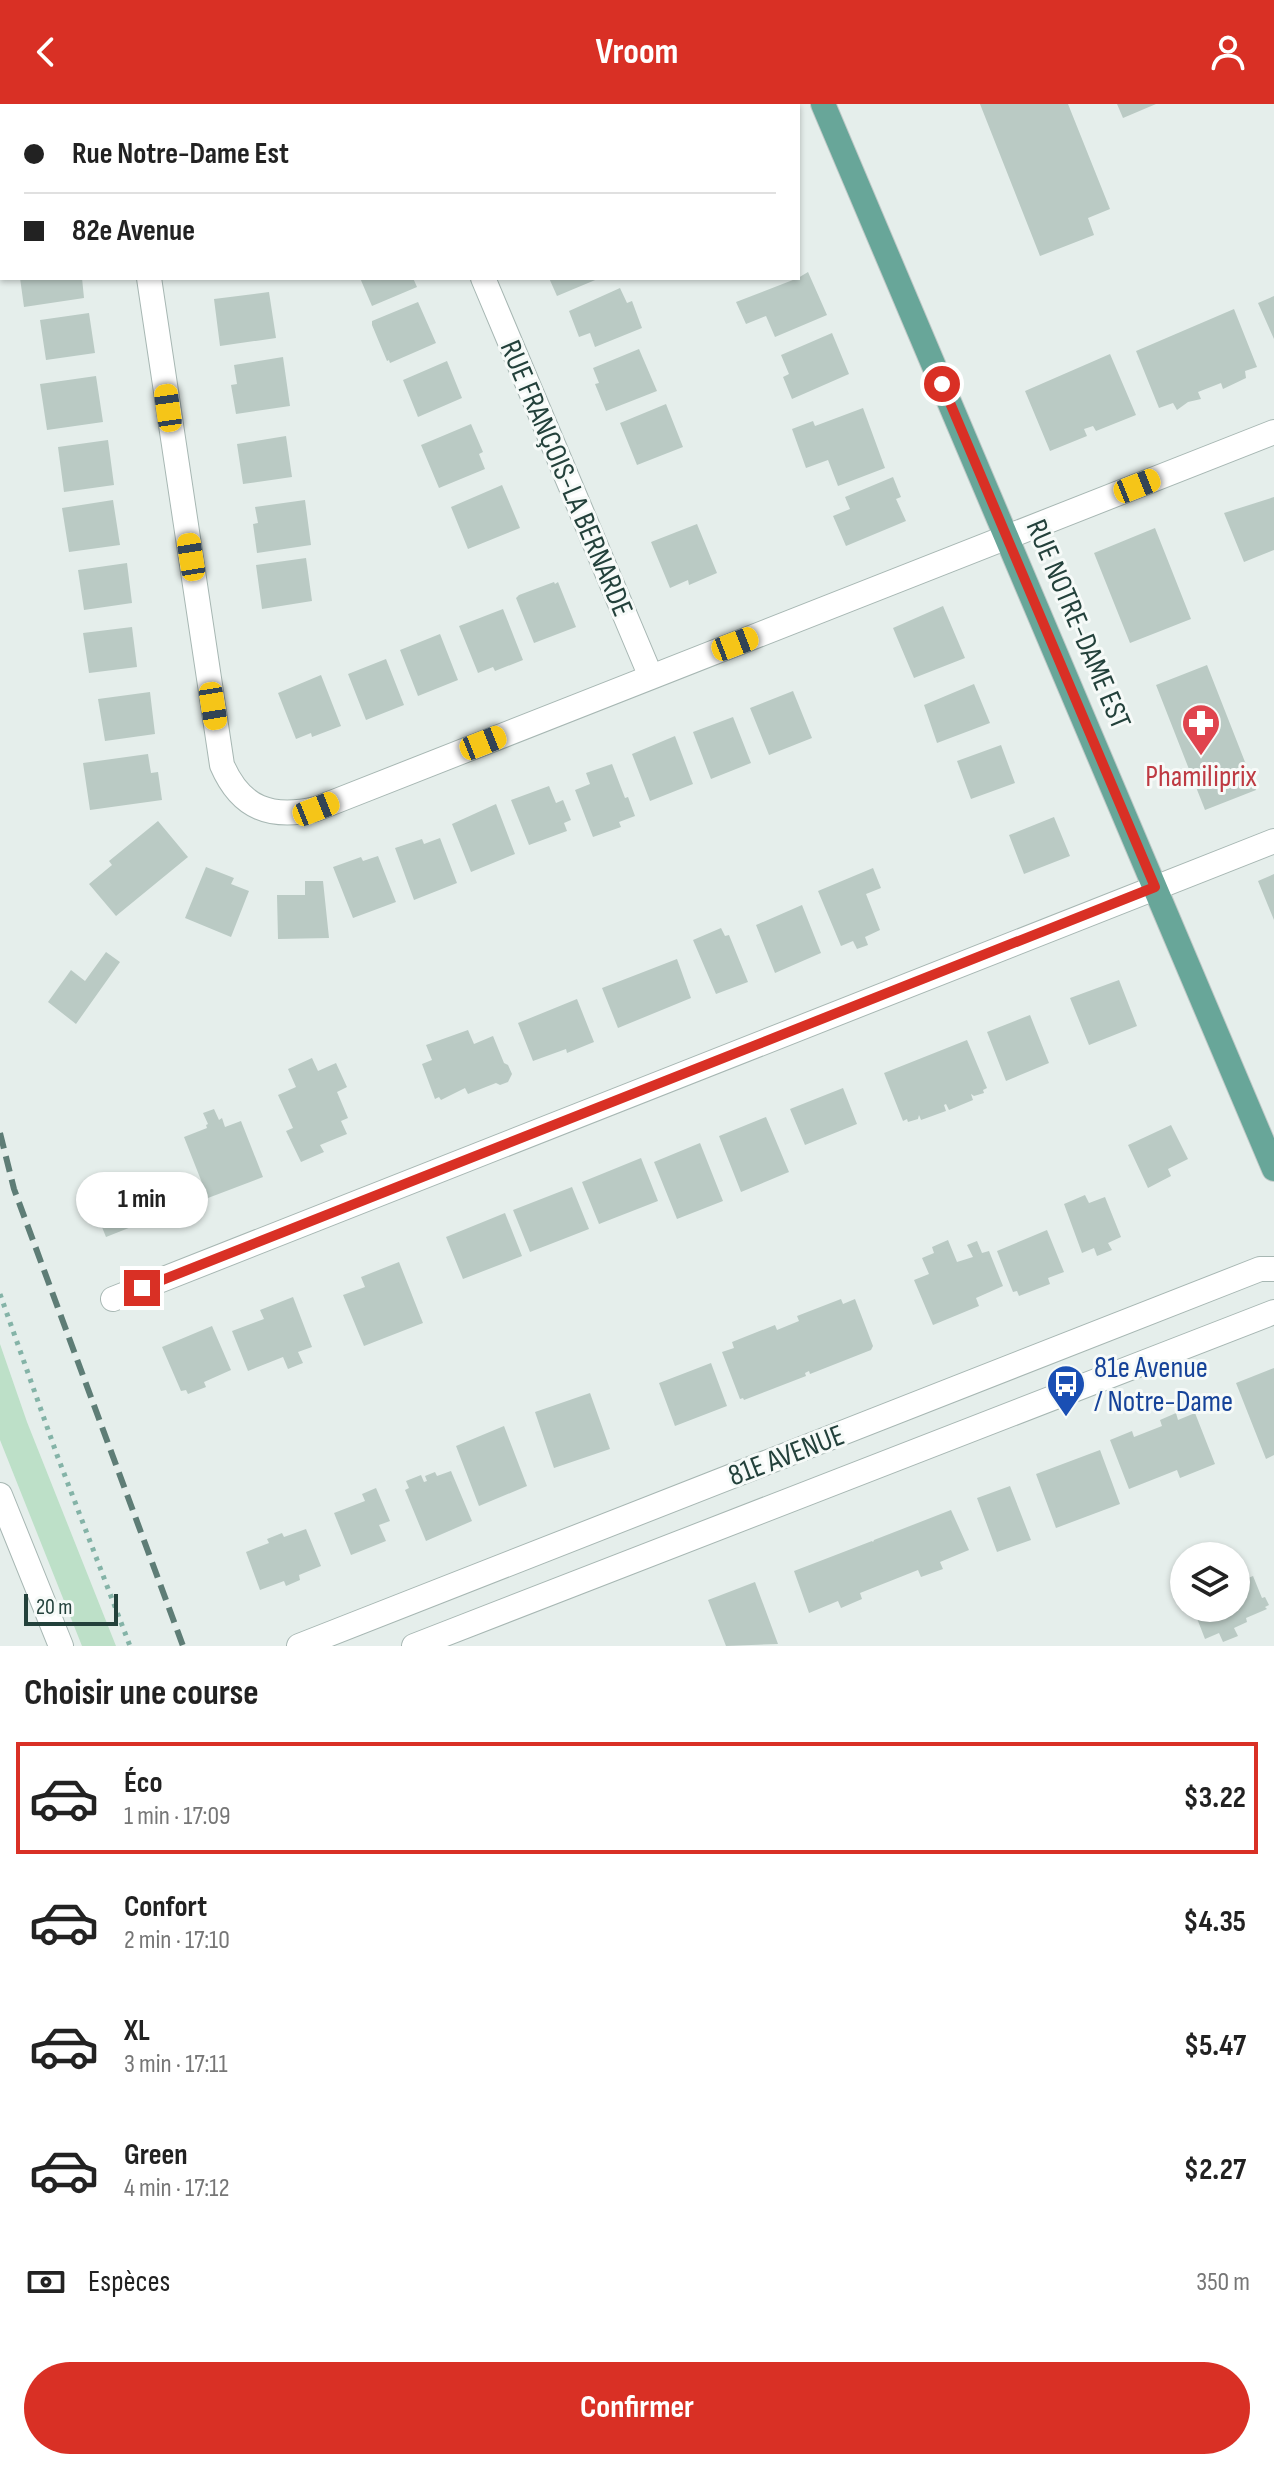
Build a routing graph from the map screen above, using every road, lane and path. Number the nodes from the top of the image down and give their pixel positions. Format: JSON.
{"nodes":[{"id":1,"x":823,"y":104,"type":"edge"},
{"id":2,"x":149,"y":280,"type":"edge"},
{"id":3,"x":484,"y":280,"type":"edge"},
{"id":4,"x":1274,"y":432,"type":"edge"},
{"id":5,"x":1008,"y":538,"type":"junction"},
{"id":6,"x":651,"y":677,"type":"junction"},
{"id":7,"x":1274,"y":841,"type":"edge"},
{"id":8,"x":1155,"y":887,"type":"junction"},
{"id":9,"x":1274,"y":1169,"type":"edge"},
{"id":10,"x":1274,"y":1269,"type":"edge"},
{"id":11,"x":0,"y":1294,"type":"edge"},
{"id":12,"x":113,"y":1299,"type":"dead end"},
{"id":13,"x":1274,"y":1312,"type":"edge"},
{"id":14,"x":0,"y":1495,"type":"edge"},
{"id":15,"x":61,"y":1646,"type":"edge"},
{"id":16,"x":130,"y":1646,"type":"edge"},
{"id":17,"x":299,"y":1646,"type":"edge"},
{"id":18,"x":414,"y":1646,"type":"edge"}],
"edges":[{"from":1,"to":5,"type":"main road","name":"RUE NOTRE-DAME EST"},
{"from":2,"to":6,"type":"street"},
{"from":3,"to":6,"type":"street","name":"RUE FRANÇOIS-LA BERNARDE"},
{"from":4,"to":5,"type":"street"},
{"from":5,"to":6,"type":"street"},
{"from":5,"to":8,"type":"main road","name":"RUE NOTRE-DAME EST"},
{"from":7,"to":8,"type":"street"},
{"from":8,"to":9,"type":"main road","name":"RUE NOTRE-DAME EST"},
{"from":8,"to":12,"type":"street"},
{"from":10,"to":17,"type":"street","name":"81E AVENUE"},
{"from":11,"to":16,"type":"path"},
{"from":13,"to":18,"type":"street","name":"81E AVENUE"},
{"from":14,"to":15,"type":"street"}]}
